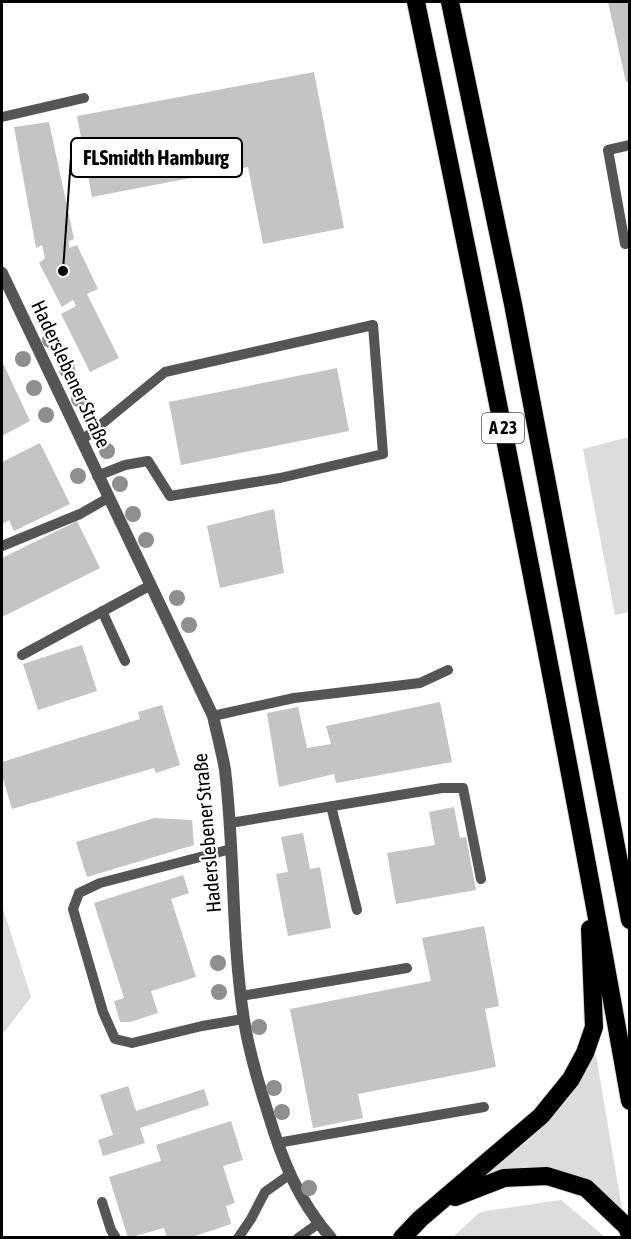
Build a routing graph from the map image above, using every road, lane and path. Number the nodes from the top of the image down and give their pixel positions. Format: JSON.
{"nodes":[{"id":1,"x":416,"y":2,"type":"edge"},
{"id":2,"x":450,"y":2,"type":"edge"},
{"id":3,"x":84,"y":98,"type":"dead end"},
{"id":4,"x":2,"y":117,"type":"edge"},
{"id":5,"x":630,"y":145,"type":"edge"},
{"id":6,"x":630,"y":243,"type":"edge"},
{"id":7,"x":2,"y":273,"type":"edge"},
{"id":8,"x":81,"y":441,"type":"junction"},
{"id":9,"x":97,"y":476,"type":"junction"},
{"id":10,"x":108,"y":498,"type":"junction"},
{"id":11,"x":2,"y":546,"type":"edge"},
{"id":12,"x":151,"y":585,"type":"junction"},
{"id":13,"x":102,"y":611,"type":"junction"},
{"id":14,"x":22,"y":655,"type":"dead end"},
{"id":15,"x":125,"y":661,"type":"dead end"},
{"id":16,"x":448,"y":670,"type":"dead end"},
{"id":17,"x":213,"y":716,"type":"junction"},
{"id":18,"x":331,"y":806,"type":"junction"},
{"id":19,"x":230,"y":823,"type":"junction"},
{"id":20,"x":231,"y":849,"type":"junction"},
{"id":21,"x":586,"y":855,"type":"junction"},
{"id":22,"x":480,"y":879,"type":"dead end"},
{"id":23,"x":357,"y":910,"type":"dead end"},
{"id":24,"x":630,"y":921,"type":"edge"},
{"id":25,"x":407,"y":969,"type":"dead end"},
{"id":26,"x":241,"y":996,"type":"junction"},
{"id":27,"x":243,"y":1019,"type":"junction"},
{"id":28,"x":630,"y":1101,"type":"edge"},
{"id":29,"x":484,"y":1107,"type":"dead end"},
{"id":30,"x":277,"y":1143,"type":"junction"},
{"id":31,"x":289,"y":1175,"type":"junction"},
{"id":32,"x":102,"y":1202,"type":"dead end"},
{"id":33,"x":442,"y":1202,"type":"junction"},
{"id":34,"x":319,"y":1223,"type":"junction"},
{"id":35,"x":630,"y":1235,"type":"edge"},
{"id":36,"x":116,"y":1238,"type":"edge"},
{"id":37,"x":238,"y":1238,"type":"edge"},
{"id":38,"x":298,"y":1238,"type":"edge"},
{"id":39,"x":331,"y":1238,"type":"edge"},
{"id":40,"x":402,"y":1238,"type":"edge"}],
"edges":[{"from":1,"to":21,"type":"highway","number":"A 23"},
{"from":2,"to":24,"type":"highway","number":"A 23"},
{"from":3,"to":4,"type":"lane"},
{"from":5,"to":6,"type":"lane"},
{"from":7,"to":8,"type":"street","name":"Haderslebener Straße"},
{"from":8,"to":9,"type":"street","name":"Haderslebener Straße"},
{"from":8,"to":9,"type":"lane"},
{"from":9,"to":10,"type":"street","name":"Haderslebener Straße"},
{"from":10,"to":11,"type":"lane"},
{"from":10,"to":12,"type":"street","name":"Haderslebener Straße"},
{"from":12,"to":13,"type":"lane"},
{"from":12,"to":17,"type":"street","name":"Haderslebener Straße"},
{"from":13,"to":14,"type":"lane"},
{"from":13,"to":15,"type":"lane"},
{"from":16,"to":17,"type":"lane"},
{"from":17,"to":19,"type":"street","name":"Haderslebener Straße"},
{"from":18,"to":19,"type":"lane"},
{"from":18,"to":22,"type":"lane"},
{"from":18,"to":23,"type":"lane"},
{"from":19,"to":20,"type":"street","name":"Haderslebener Straße"},
{"from":20,"to":26,"type":"street","name":"Haderslebener Straße"},
{"from":20,"to":27,"type":"lane"},
{"from":21,"to":28,"type":"highway","number":"A 23"},
{"from":21,"to":33,"type":"highway"},
{"from":25,"to":26,"type":"lane"},
{"from":26,"to":27,"type":"street","name":"Haderslebener Straße"},
{"from":27,"to":30,"type":"street","name":"Haderslebener Straße"},
{"from":29,"to":30,"type":"lane"},
{"from":30,"to":31,"type":"street","name":"Haderslebener Straße"},
{"from":31,"to":34,"type":"street","name":"Haderslebener Straße"},
{"from":31,"to":37,"type":"lane"},
{"from":32,"to":36,"type":"lane"},
{"from":33,"to":35,"type":"highway"},
{"from":33,"to":40,"type":"highway"},
{"from":34,"to":38,"type":"lane"},
{"from":34,"to":39,"type":"street","name":"Haderslebener Straße"}]}
